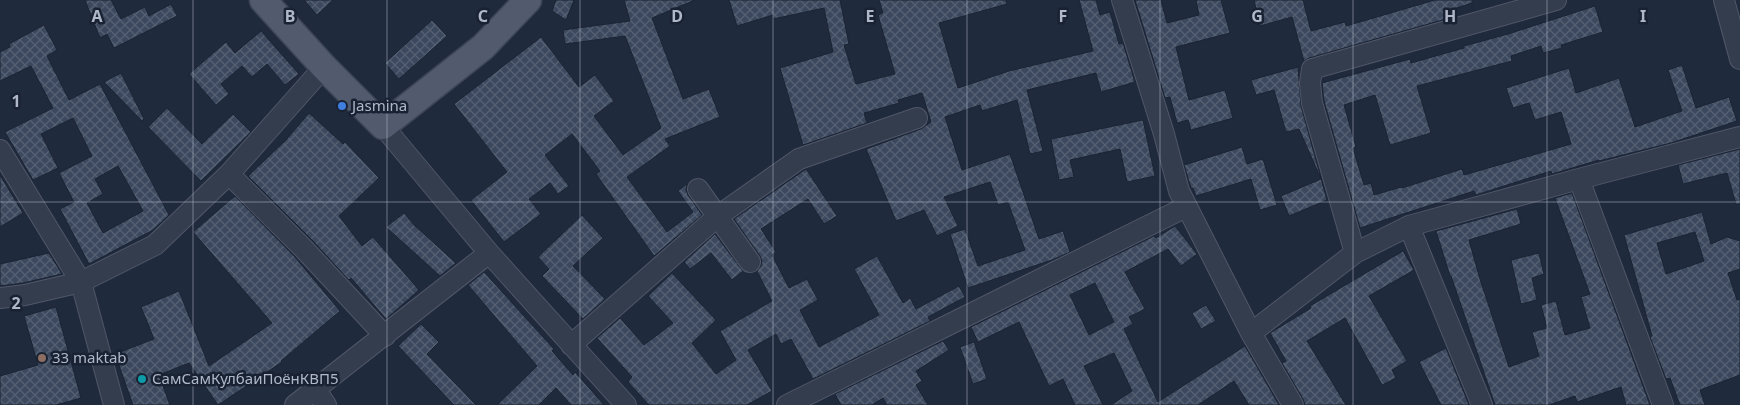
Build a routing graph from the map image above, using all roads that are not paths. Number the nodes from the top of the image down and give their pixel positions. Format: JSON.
{"nodes":[{"id":1,"x":263,"y":0,"type":"edge"},
{"id":2,"x":528,"y":0,"type":"edge"},
{"id":3,"x":1122,"y":0,"type":"edge"},
{"id":4,"x":1556,"y":0,"type":"edge"},
{"id":5,"x":1724,"y":0,"type":"edge"},
{"id":6,"x":1740,"y":59,"type":"edge"},
{"id":7,"x":324,"y":67,"type":"junction"},
{"id":8,"x":917,"y":118,"type":"dead end"},
{"id":9,"x":383,"y":126,"type":"junction"},
{"id":10,"x":1740,"y":137,"type":"edge"},
{"id":11,"x":0,"y":150,"type":"edge"},
{"id":12,"x":229,"y":174,"type":"junction"},
{"id":13,"x":1579,"y":179,"type":"junction"},
{"id":14,"x":698,"y":189,"type":"dead end"},
{"id":15,"x":1186,"y":207,"type":"junction"},
{"id":16,"x":718,"y":216,"type":"junction"},
{"id":17,"x":1409,"y":226,"type":"junction"},
{"id":18,"x":489,"y":252,"type":"junction"},
{"id":19,"x":1355,"y":253,"type":"junction"},
{"id":20,"x":750,"y":262,"type":"dead end"},
{"id":21,"x":81,"y":282,"type":"junction"},
{"id":22,"x":0,"y":298,"type":"edge"},
{"id":23,"x":1251,"y":333,"type":"junction"},
{"id":24,"x":385,"y":336,"type":"junction"},
{"id":25,"x":571,"y":345,"type":"junction"},
{"id":26,"x":321,"y":397,"type":"edge"},
{"id":27,"x":114,"y":405,"type":"edge"},
{"id":28,"x":295,"y":405,"type":"edge"},
{"id":29,"x":626,"y":405,"type":"edge"},
{"id":30,"x":788,"y":405,"type":"edge"},
{"id":31,"x":1293,"y":405,"type":"edge"},
{"id":32,"x":1482,"y":405,"type":"edge"},
{"id":33,"x":1663,"y":405,"type":"edge"}],
"edges":[{"from":1,"to":7,"type":"main road"},
{"from":2,"to":9,"type":"main road"},
{"from":3,"to":15,"type":"street"},
{"from":4,"to":19,"type":"street"},
{"from":5,"to":6,"type":"street"},
{"from":7,"to":9,"type":"main road"},
{"from":7,"to":12,"type":"street"},
{"from":8,"to":16,"type":"street"},
{"from":9,"to":18,"type":"street"},
{"from":10,"to":13,"type":"street"},
{"from":11,"to":21,"type":"street"},
{"from":12,"to":21,"type":"street"},
{"from":12,"to":24,"type":"street"},
{"from":13,"to":17,"type":"street"},
{"from":13,"to":33,"type":"street"},
{"from":14,"to":16,"type":"street"},
{"from":15,"to":23,"type":"street"},
{"from":15,"to":30,"type":"street"},
{"from":16,"to":20,"type":"street"},
{"from":16,"to":25,"type":"street"},
{"from":17,"to":19,"type":"street"},
{"from":17,"to":32,"type":"street"},
{"from":18,"to":24,"type":"street"},
{"from":18,"to":25,"type":"street"},
{"from":19,"to":23,"type":"street"},
{"from":21,"to":22,"type":"street"},
{"from":21,"to":27,"type":"street"},
{"from":23,"to":31,"type":"street"},
{"from":24,"to":26,"type":"street"},
{"from":25,"to":29,"type":"street"},
{"from":26,"to":28,"type":"street"}]}
